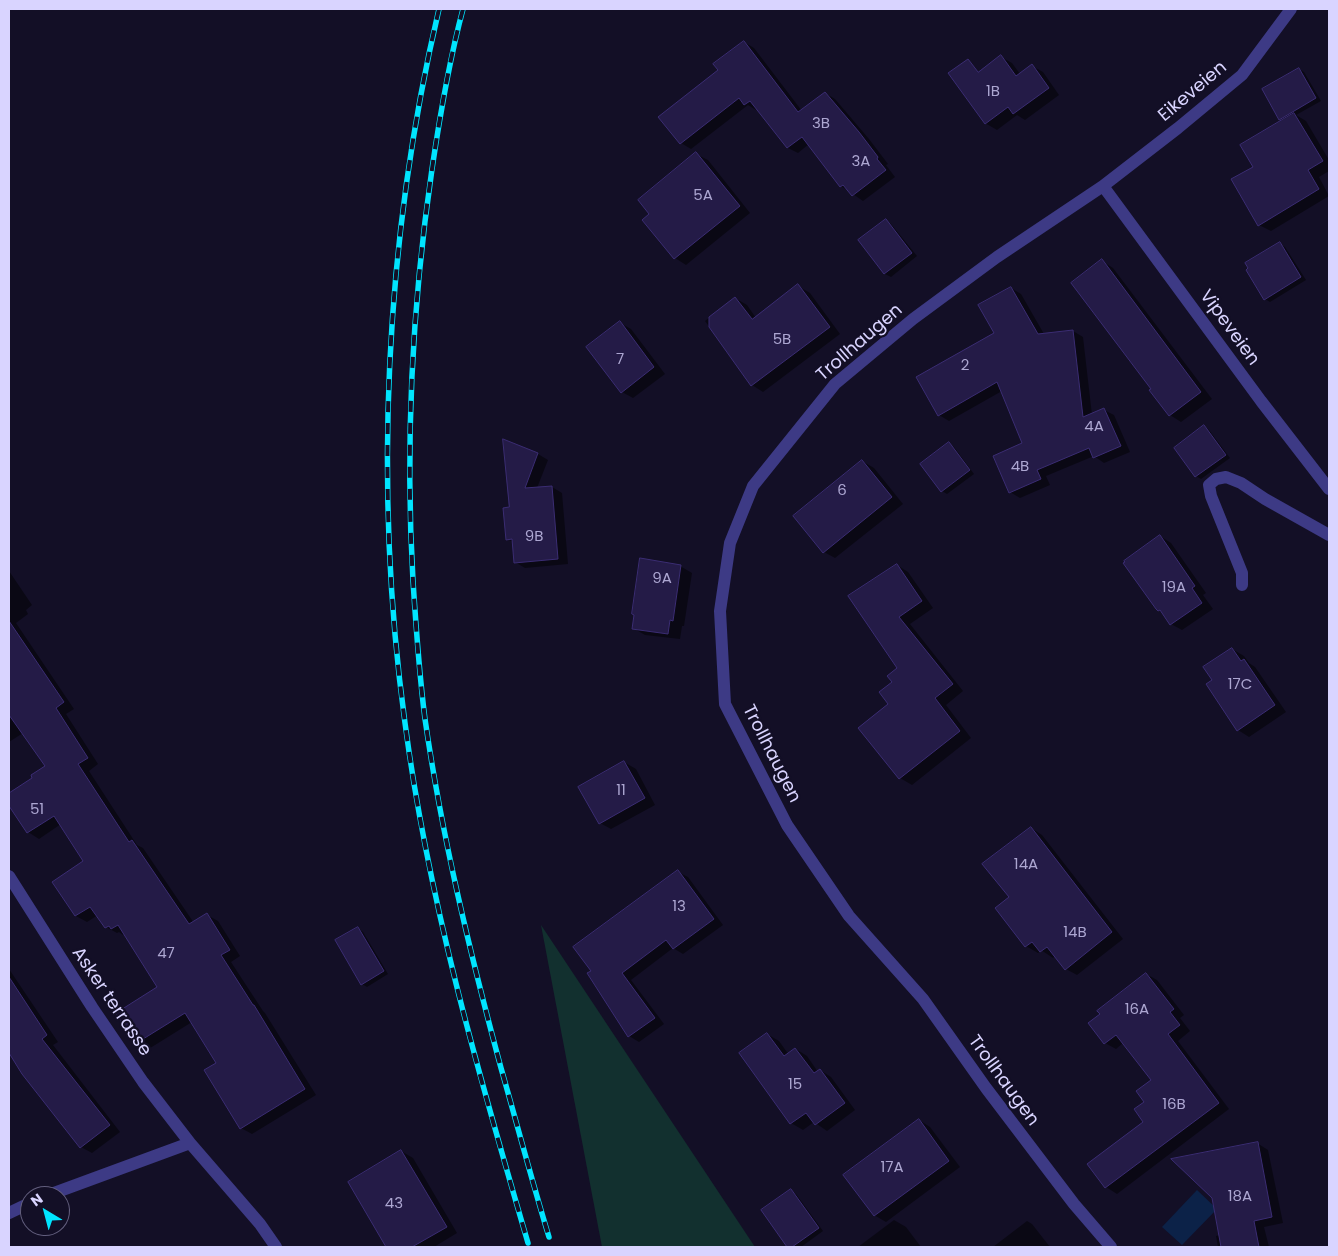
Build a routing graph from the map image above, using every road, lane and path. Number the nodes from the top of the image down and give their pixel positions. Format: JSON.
{"nodes":[{"id":1,"x":1291,"y":9,"type":"edge"},
{"id":2,"x":1102,"y":186,"type":"junction"},
{"id":3,"x":1329,"y":489,"type":"edge"},
{"id":4,"x":1329,"y":535,"type":"edge"},
{"id":5,"x":1242,"y":585,"type":"dead end"},
{"id":6,"x":9,"y":876,"type":"edge"},
{"id":7,"x":190,"y":1143,"type":"junction"},
{"id":8,"x":70,"y":1187,"type":"edge"},
{"id":9,"x":276,"y":1247,"type":"edge"},
{"id":10,"x":1111,"y":1247,"type":"edge"}],
"edges":[{"from":1,"to":2,"type":"street","name":"Eikeveien"},
{"from":2,"to":3,"type":"street","name":"Vipeveien"},
{"from":2,"to":10,"type":"street","name":"Trollhaugen"},
{"from":4,"to":5,"type":"street"},
{"from":6,"to":7,"type":"street","name":"Asker terrasse"},
{"from":7,"to":8,"type":"street"},
{"from":7,"to":9,"type":"street","name":"Asker terrasse"}]}
